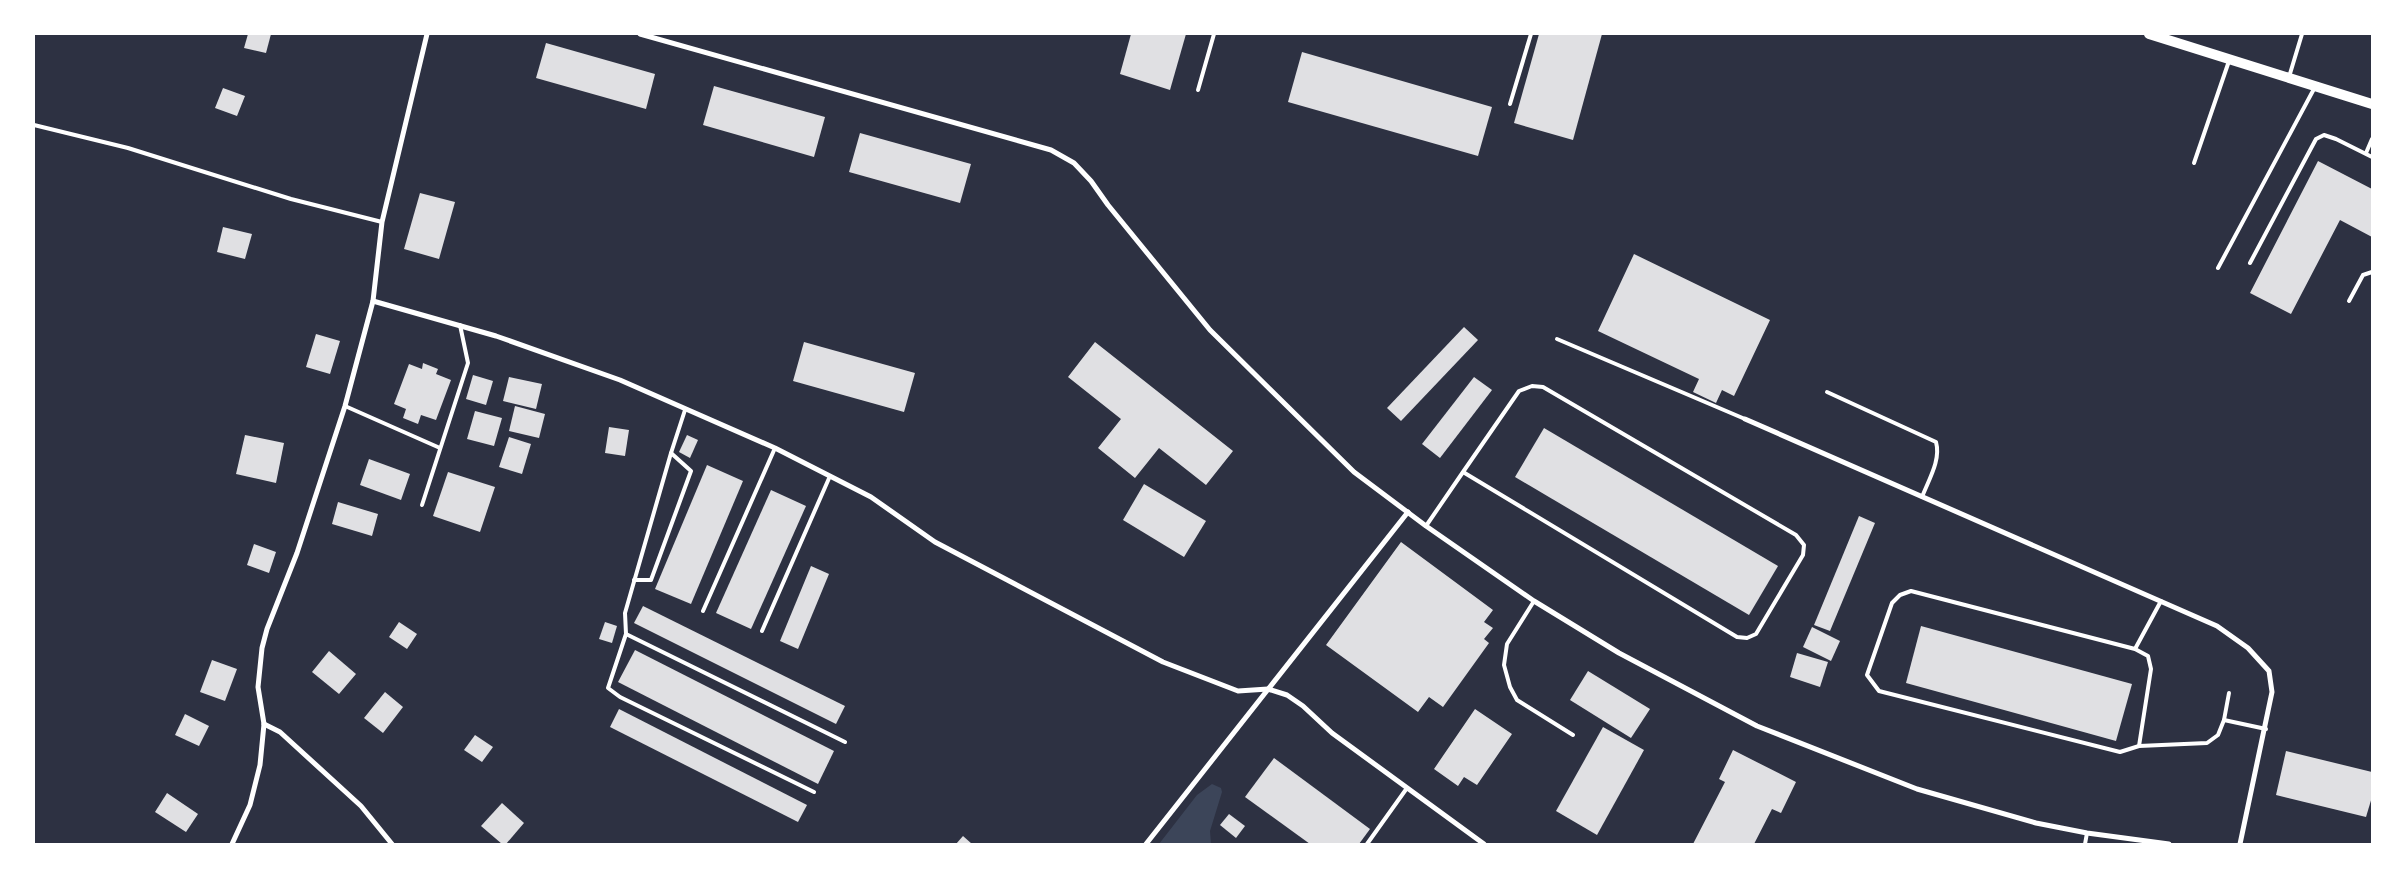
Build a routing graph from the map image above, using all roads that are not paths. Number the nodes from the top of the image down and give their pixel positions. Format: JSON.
{"nodes":[{"id":1,"x":428,"y":34,"type":"edge"},
{"id":2,"x":640,"y":34,"type":"edge"},
{"id":3,"x":1214,"y":34,"type":"edge"},
{"id":4,"x":1531,"y":34,"type":"edge"},
{"id":5,"x":2149,"y":34,"type":"edge"},
{"id":6,"x":2302,"y":34,"type":"edge"},
{"id":7,"x":2230,"y":58,"type":"junction"},
{"id":8,"x":2289,"y":77,"type":"junction"},
{"id":9,"x":2316,"y":85,"type":"junction"},
{"id":10,"x":1198,"y":90,"type":"dead end"},
{"id":11,"x":1510,"y":104,"type":"dead end"},
{"id":12,"x":2372,"y":104,"type":"edge"},
{"id":13,"x":34,"y":125,"type":"edge"},
{"id":14,"x":2372,"y":140,"type":"edge"},
{"id":15,"x":2366,"y":153,"type":"junction"},
{"id":16,"x":2372,"y":157,"type":"edge"},
{"id":17,"x":2194,"y":163,"type":"dead end"},
{"id":18,"x":382,"y":222,"type":"junction"},
{"id":19,"x":2250,"y":263,"type":"dead end"},
{"id":20,"x":2218,"y":268,"type":"dead end"},
{"id":21,"x":2372,"y":272,"type":"edge"},
{"id":22,"x":373,"y":301,"type":"junction"},
{"id":23,"x":2349,"y":302,"type":"dead end"},
{"id":24,"x":460,"y":324,"type":"junction"},
{"id":25,"x":1557,"y":339,"type":"dead end"},
{"id":26,"x":1827,"y":392,"type":"dead end"},
{"id":27,"x":345,"y":406,"type":"junction"},
{"id":28,"x":685,"y":410,"type":"junction"},
{"id":29,"x":1745,"y":419,"type":"joint"},
{"id":30,"x":440,"y":448,"type":"junction"},
{"id":31,"x":775,"y":448,"type":"junction"},
{"id":32,"x":671,"y":452,"type":"junction"},
{"id":33,"x":1463,"y":472,"type":"junction"},
{"id":34,"x":830,"y":476,"type":"junction"},
{"id":35,"x":1922,"y":497,"type":"junction"},
{"id":36,"x":422,"y":505,"type":"dead end"},
{"id":37,"x":1408,"y":512,"type":"junction"},
{"id":38,"x":1426,"y":526,"type":"junction"},
{"id":39,"x":634,"y":580,"type":"junction"},
{"id":40,"x":1534,"y":601,"type":"junction"},
{"id":41,"x":2160,"y":601,"type":"junction"},
{"id":42,"x":703,"y":611,"type":"dead end"},
{"id":43,"x":762,"y":631,"type":"dead end"},
{"id":44,"x":626,"y":634,"type":"junction"},
{"id":45,"x":2135,"y":649,"type":"junction"},
{"id":46,"x":1268,"y":689,"type":"junction"},
{"id":47,"x":2229,"y":693,"type":"dead end"},
{"id":48,"x":2224,"y":720,"type":"junction"},
{"id":49,"x":264,"y":724,"type":"junction"},
{"id":50,"x":2266,"y":729,"type":"junction"},
{"id":51,"x":1573,"y":735,"type":"dead end"},
{"id":52,"x":845,"y":742,"type":"dead end"},
{"id":53,"x":2139,"y":746,"type":"junction"},
{"id":54,"x":1407,"y":788,"type":"junction"},
{"id":55,"x":814,"y":792,"type":"dead end"},
{"id":56,"x":2087,"y":833,"type":"junction"},
{"id":57,"x":232,"y":844,"type":"edge"},
{"id":58,"x":392,"y":844,"type":"edge"},
{"id":59,"x":1146,"y":844,"type":"edge"},
{"id":60,"x":1367,"y":844,"type":"edge"},
{"id":61,"x":1484,"y":844,"type":"edge"},
{"id":62,"x":2085,"y":844,"type":"edge"},
{"id":63,"x":2170,"y":844,"type":"edge"},
{"id":64,"x":2240,"y":844,"type":"edge"}],
"edges":[{"from":1,"to":18,"type":"street"},
{"from":2,"to":37,"type":"street"},
{"from":3,"to":10,"type":"lane"},
{"from":4,"to":11,"type":"lane"},
{"from":5,"to":7,"type":"main road"},
{"from":6,"to":8,"type":"lane"},
{"from":7,"to":8,"type":"main road"},
{"from":7,"to":17,"type":"lane"},
{"from":8,"to":9,"type":"main road"},
{"from":9,"to":12,"type":"main road"},
{"from":9,"to":20,"type":"lane"},
{"from":13,"to":18,"type":"lane"},
{"from":14,"to":15,"type":"lane"},
{"from":15,"to":16,"type":"lane"},
{"from":15,"to":19,"type":"lane"},
{"from":18,"to":22,"type":"street"},
{"from":21,"to":23,"type":"lane"},
{"from":22,"to":24,"type":"street"},
{"from":22,"to":27,"type":"street"},
{"from":24,"to":28,"type":"street"},
{"from":24,"to":30,"type":"lane"},
{"from":25,"to":29,"type":"lane"},
{"from":26,"to":35,"type":"lane"},
{"from":27,"to":30,"type":"lane"},
{"from":27,"to":49,"type":"street"},
{"from":28,"to":31,"type":"street"},
{"from":28,"to":32,"type":"lane"},
{"from":29,"to":35,"type":"street"},
{"from":30,"to":36,"type":"lane"},
{"from":31,"to":34,"type":"street"},
{"from":31,"to":42,"type":"lane"},
{"from":32,"to":39,"type":"lane"},
{"from":32,"to":39,"type":"lane"},
{"from":33,"to":33,"type":"lane"},
{"from":33,"to":38,"type":"lane"},
{"from":34,"to":43,"type":"lane"},
{"from":34,"to":46,"type":"street"},
{"from":35,"to":41,"type":"street"},
{"from":37,"to":38,"type":"street"},
{"from":37,"to":46,"type":"street"},
{"from":38,"to":40,"type":"street"},
{"from":39,"to":44,"type":"lane"},
{"from":40,"to":51,"type":"lane"},
{"from":40,"to":56,"type":"street"},
{"from":41,"to":45,"type":"lane"},
{"from":41,"to":50,"type":"street"},
{"from":44,"to":52,"type":"lane"},
{"from":44,"to":55,"type":"lane"},
{"from":45,"to":53,"type":"lane"},
{"from":45,"to":53,"type":"lane"},
{"from":46,"to":54,"type":"street"},
{"from":46,"to":59,"type":"street"},
{"from":47,"to":48,"type":"lane"},
{"from":48,"to":50,"type":"lane"},
{"from":48,"to":53,"type":"lane"},
{"from":49,"to":57,"type":"street"},
{"from":49,"to":58,"type":"street"},
{"from":50,"to":64,"type":"street"},
{"from":54,"to":60,"type":"lane"},
{"from":54,"to":61,"type":"street"},
{"from":56,"to":62,"type":"lane"},
{"from":56,"to":63,"type":"street"}]}
